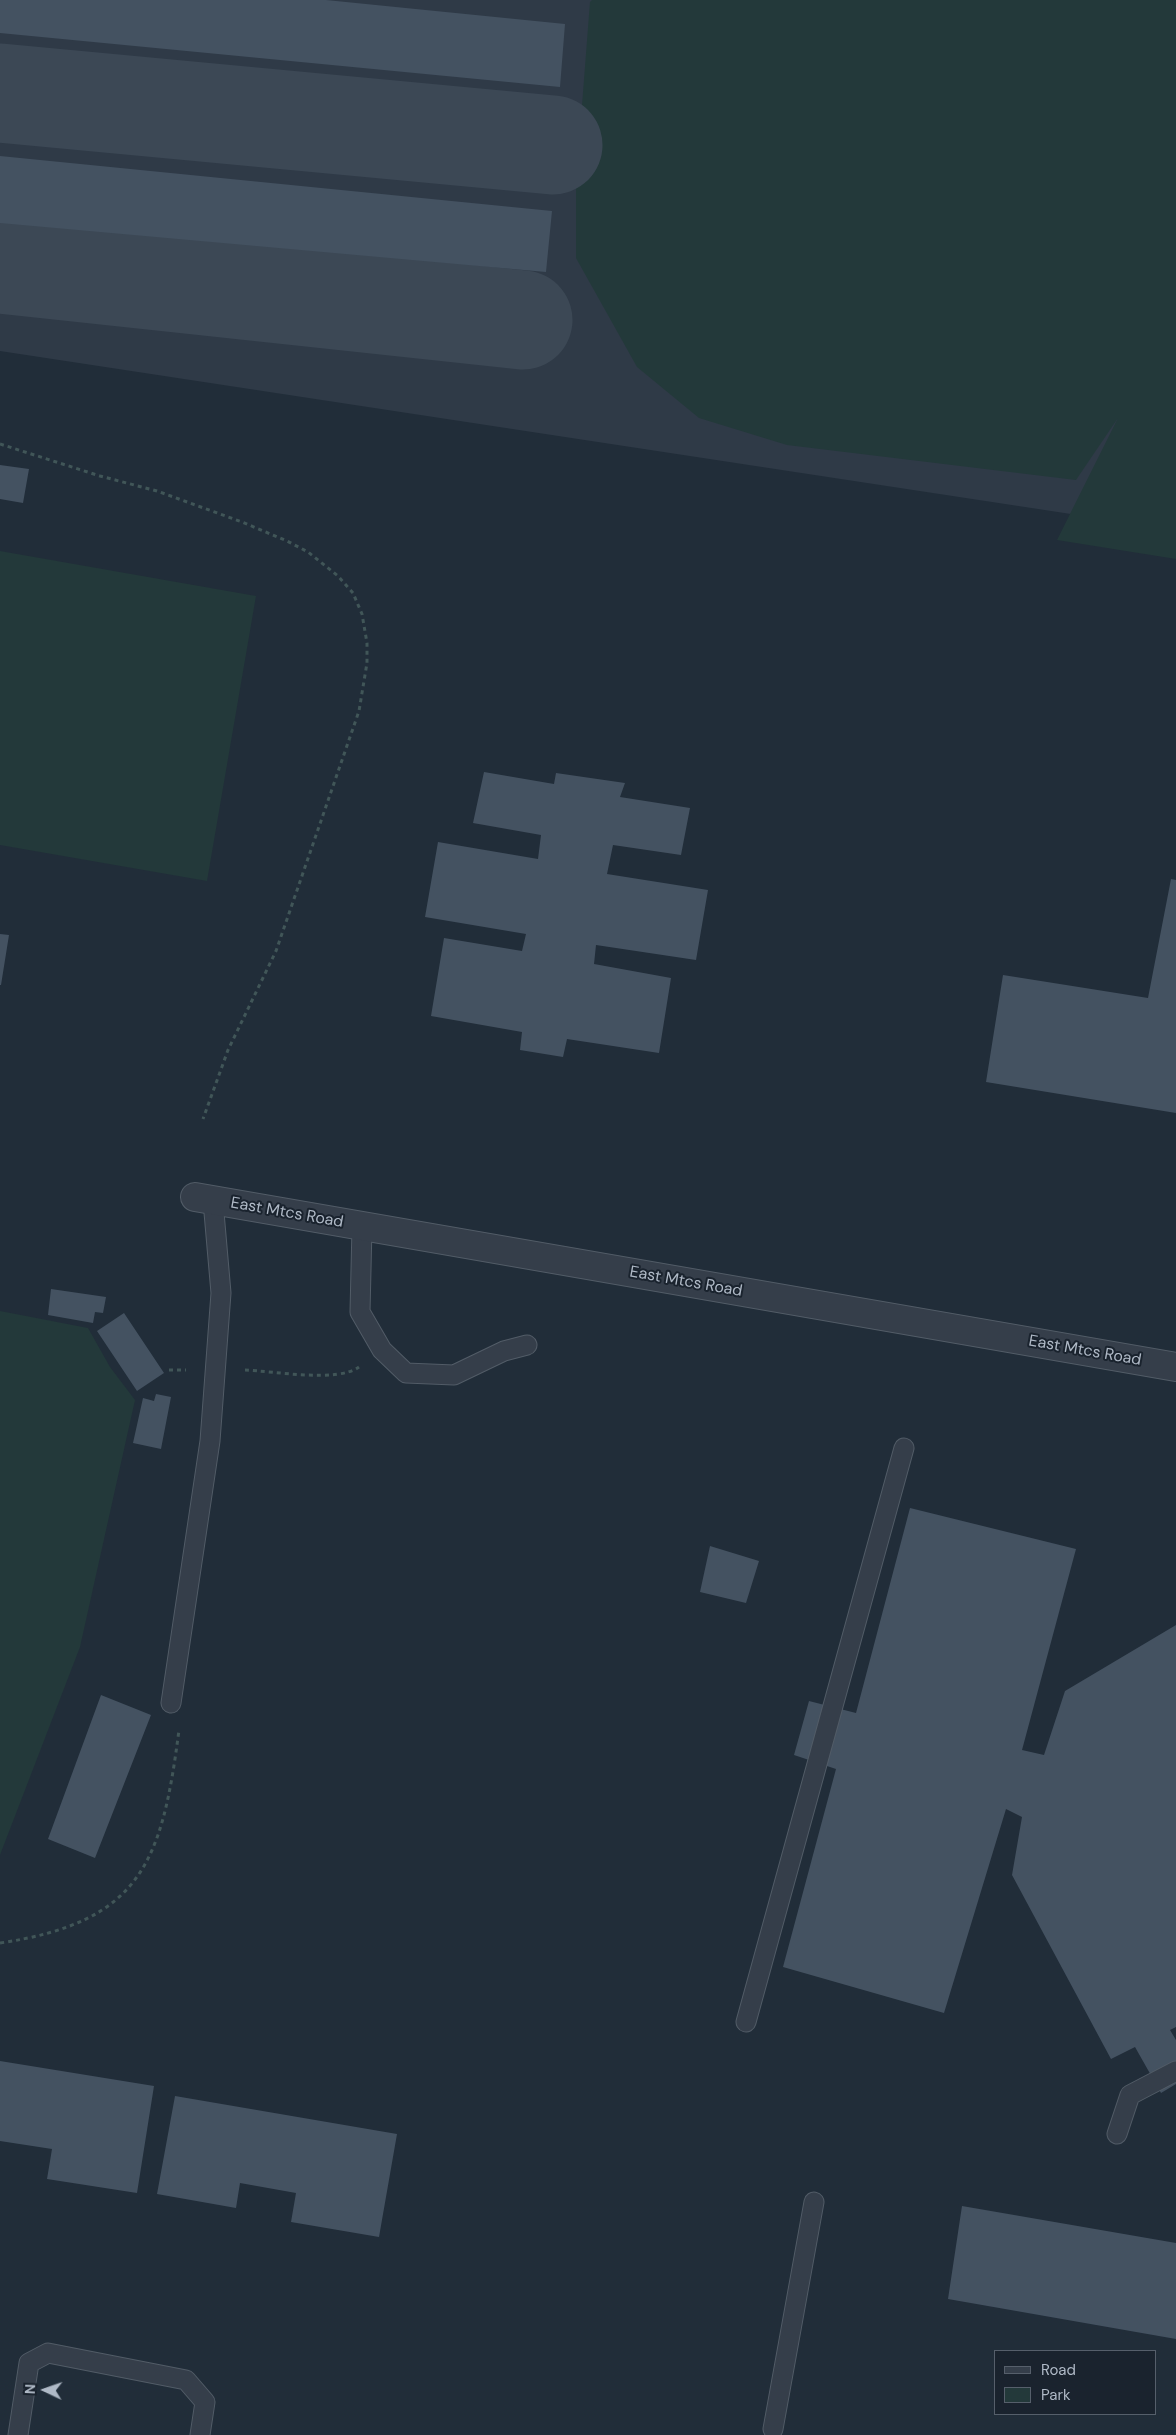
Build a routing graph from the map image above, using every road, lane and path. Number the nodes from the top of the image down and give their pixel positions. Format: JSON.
{"nodes":[{"id":1,"x":0,"y":444,"type":"edge"},
{"id":2,"x":203,"y":1119,"type":"dead end"},
{"id":3,"x":204,"y":1199,"type":"joint"},
{"id":4,"x":362,"y":1226,"type":"junction"},
{"id":5,"x":527,"y":1345,"type":"dead end"},
{"id":6,"x":382,"y":1350,"type":"junction"},
{"id":7,"x":1176,"y":1367,"type":"edge"},
{"id":8,"x":169,"y":1370,"type":"dead end"},
{"id":9,"x":215,"y":1370,"type":"junction"},
{"id":10,"x":904,"y":1448,"type":"dead end"},
{"id":11,"x":171,"y":1703,"type":"joint"},
{"id":12,"x":0,"y":1943,"type":"edge"},
{"id":13,"x":746,"y":2022,"type":"dead end"},
{"id":14,"x":1176,"y":2070,"type":"edge"},
{"id":15,"x":1117,"y":2134,"type":"dead end"},
{"id":16,"x":814,"y":2202,"type":"dead end"},
{"id":17,"x":773,"y":2429,"type":"dead end"},
{"id":18,"x":18,"y":2435,"type":"edge"},
{"id":19,"x":200,"y":2435,"type":"edge"}],
"edges":[{"from":1,"to":2,"type":"path"},
{"from":3,"to":4,"type":"street","name":"East Mtcs Road"},
{"from":3,"to":9,"type":"lane"},
{"from":4,"to":6,"type":"lane"},
{"from":4,"to":7,"type":"street","name":"East Mtcs Road"},
{"from":5,"to":6,"type":"lane"},
{"from":6,"to":9,"type":"path"},
{"from":8,"to":9,"type":"path"},
{"from":9,"to":11,"type":"lane"},
{"from":10,"to":13,"type":"lane"},
{"from":11,"to":12,"type":"path"},
{"from":14,"to":15,"type":"lane"},
{"from":16,"to":17,"type":"lane"},
{"from":18,"to":19,"type":"lane"}]}
